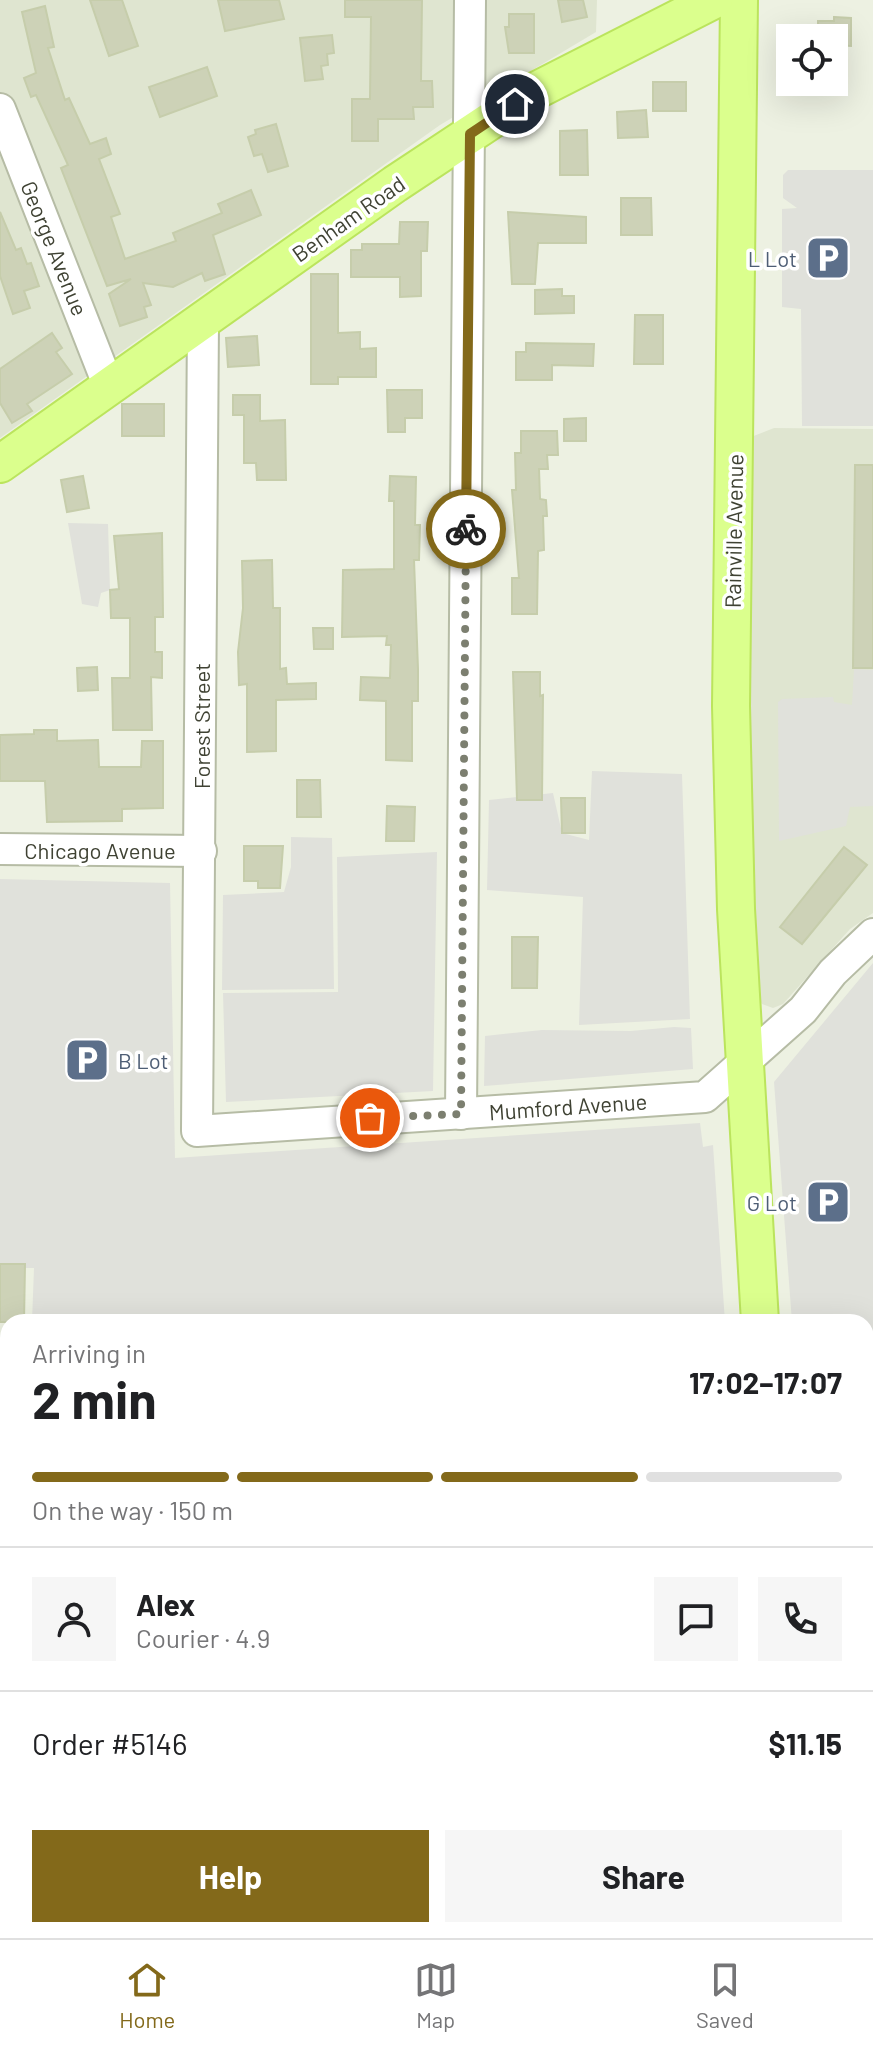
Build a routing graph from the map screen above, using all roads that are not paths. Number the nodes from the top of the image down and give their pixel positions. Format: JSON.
{"nodes":[{"id":1,"x":470,"y":0,"type":"edge"},
{"id":2,"x":714,"y":0,"type":"edge"},
{"id":3,"x":739,"y":0,"type":"edge"},
{"id":4,"x":667,"y":10,"type":"edge"},
{"id":5,"x":0,"y":109,"type":"edge"},
{"id":6,"x":470,"y":134,"type":"junction"},
{"id":7,"x":203,"y":321,"type":"junction"},
{"id":8,"x":109,"y":387,"type":"junction"},
{"id":9,"x":0,"y":464,"type":"edge"},
{"id":10,"x":0,"y":849,"type":"edge"},
{"id":11,"x":201,"y":851,"type":"junction"},
{"id":12,"x":873,"y":934,"type":"edge"},
{"id":13,"x":744,"y":1061,"type":"junction"},
{"id":14,"x":461,"y":1114,"type":"junction"},
{"id":15,"x":197,"y":1131,"type":"joint"},
{"id":16,"x":760,"y":1314,"type":"edge"}],
"edges":[{"from":1,"to":6,"type":"street"},
{"from":2,"to":4,"type":"main road","name":"Benham Road"},
{"from":3,"to":13,"type":"main road","name":"Rainville Avenue"},
{"from":4,"to":6,"type":"main road","name":"Benham Road"},
{"from":5,"to":8,"type":"street","name":"George Avenue"},
{"from":6,"to":7,"type":"main road","name":"Benham Road"},
{"from":6,"to":14,"type":"street"},
{"from":7,"to":8,"type":"main road","name":"Benham Road"},
{"from":7,"to":11,"type":"street","name":"Forest Street"},
{"from":8,"to":9,"type":"main road","name":"Benham Road"},
{"from":10,"to":11,"type":"street","name":"Chicago Avenue"},
{"from":11,"to":15,"type":"street","name":"Forest Street"},
{"from":12,"to":13,"type":"street","name":"Mumford Avenue"},
{"from":13,"to":14,"type":"street","name":"Mumford Avenue"},
{"from":13,"to":16,"type":"main road","name":"Rainville Avenue"},
{"from":14,"to":15,"type":"street","name":"Mumford Avenue"}]}
